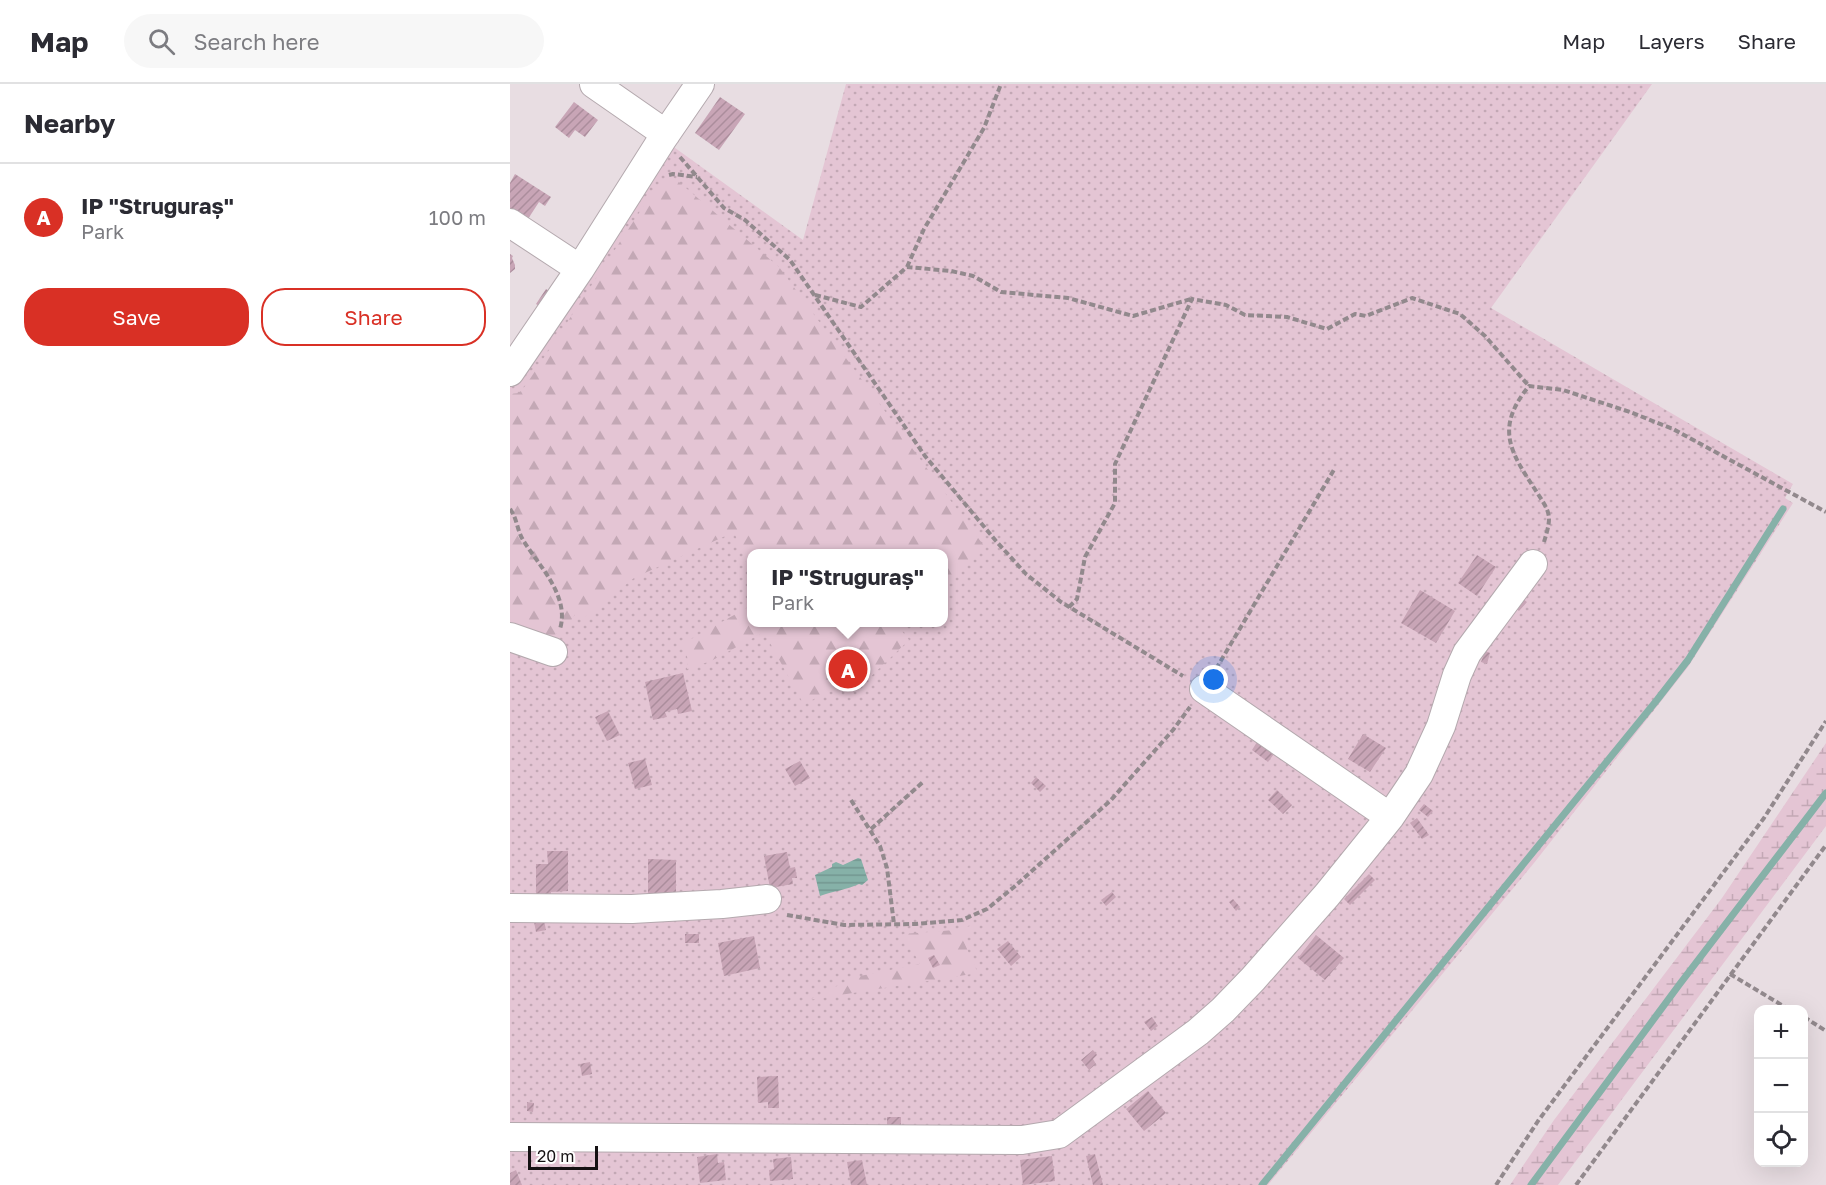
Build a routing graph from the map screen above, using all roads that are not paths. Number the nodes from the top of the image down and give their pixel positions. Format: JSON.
{"nodes":[{"id":1,"x":594,"y":84,"type":"edge"},
{"id":2,"x":700,"y":84,"type":"edge"},
{"id":3,"x":666,"y":134,"type":"junction"},
{"id":4,"x":510,"y":223,"type":"edge"},
{"id":5,"x":580,"y":269,"type":"junction"},
{"id":6,"x":510,"y":372,"type":"edge"},
{"id":7,"x":1533,"y":564,"type":"road end"},
{"id":8,"x":510,"y":637,"type":"edge"},
{"id":9,"x":553,"y":652,"type":"road end"},
{"id":10,"x":1204,"y":689,"type":"road end"},
{"id":11,"x":1390,"y":817,"type":"junction"},
{"id":12,"x":772,"y":907,"type":"road end"},
{"id":13,"x":510,"y":908,"type":"edge"},
{"id":14,"x":510,"y":1137,"type":"edge"}],
"edges":[{"from":1,"to":3,"type":"street"},
{"from":2,"to":3,"type":"street"},
{"from":3,"to":5,"type":"street"},
{"from":4,"to":5,"type":"street"},
{"from":5,"to":6,"type":"street"},
{"from":7,"to":11,"type":"street"},
{"from":8,"to":9,"type":"street"},
{"from":10,"to":11,"type":"street"},
{"from":11,"to":14,"type":"street"},
{"from":12,"to":13,"type":"street"}]}
